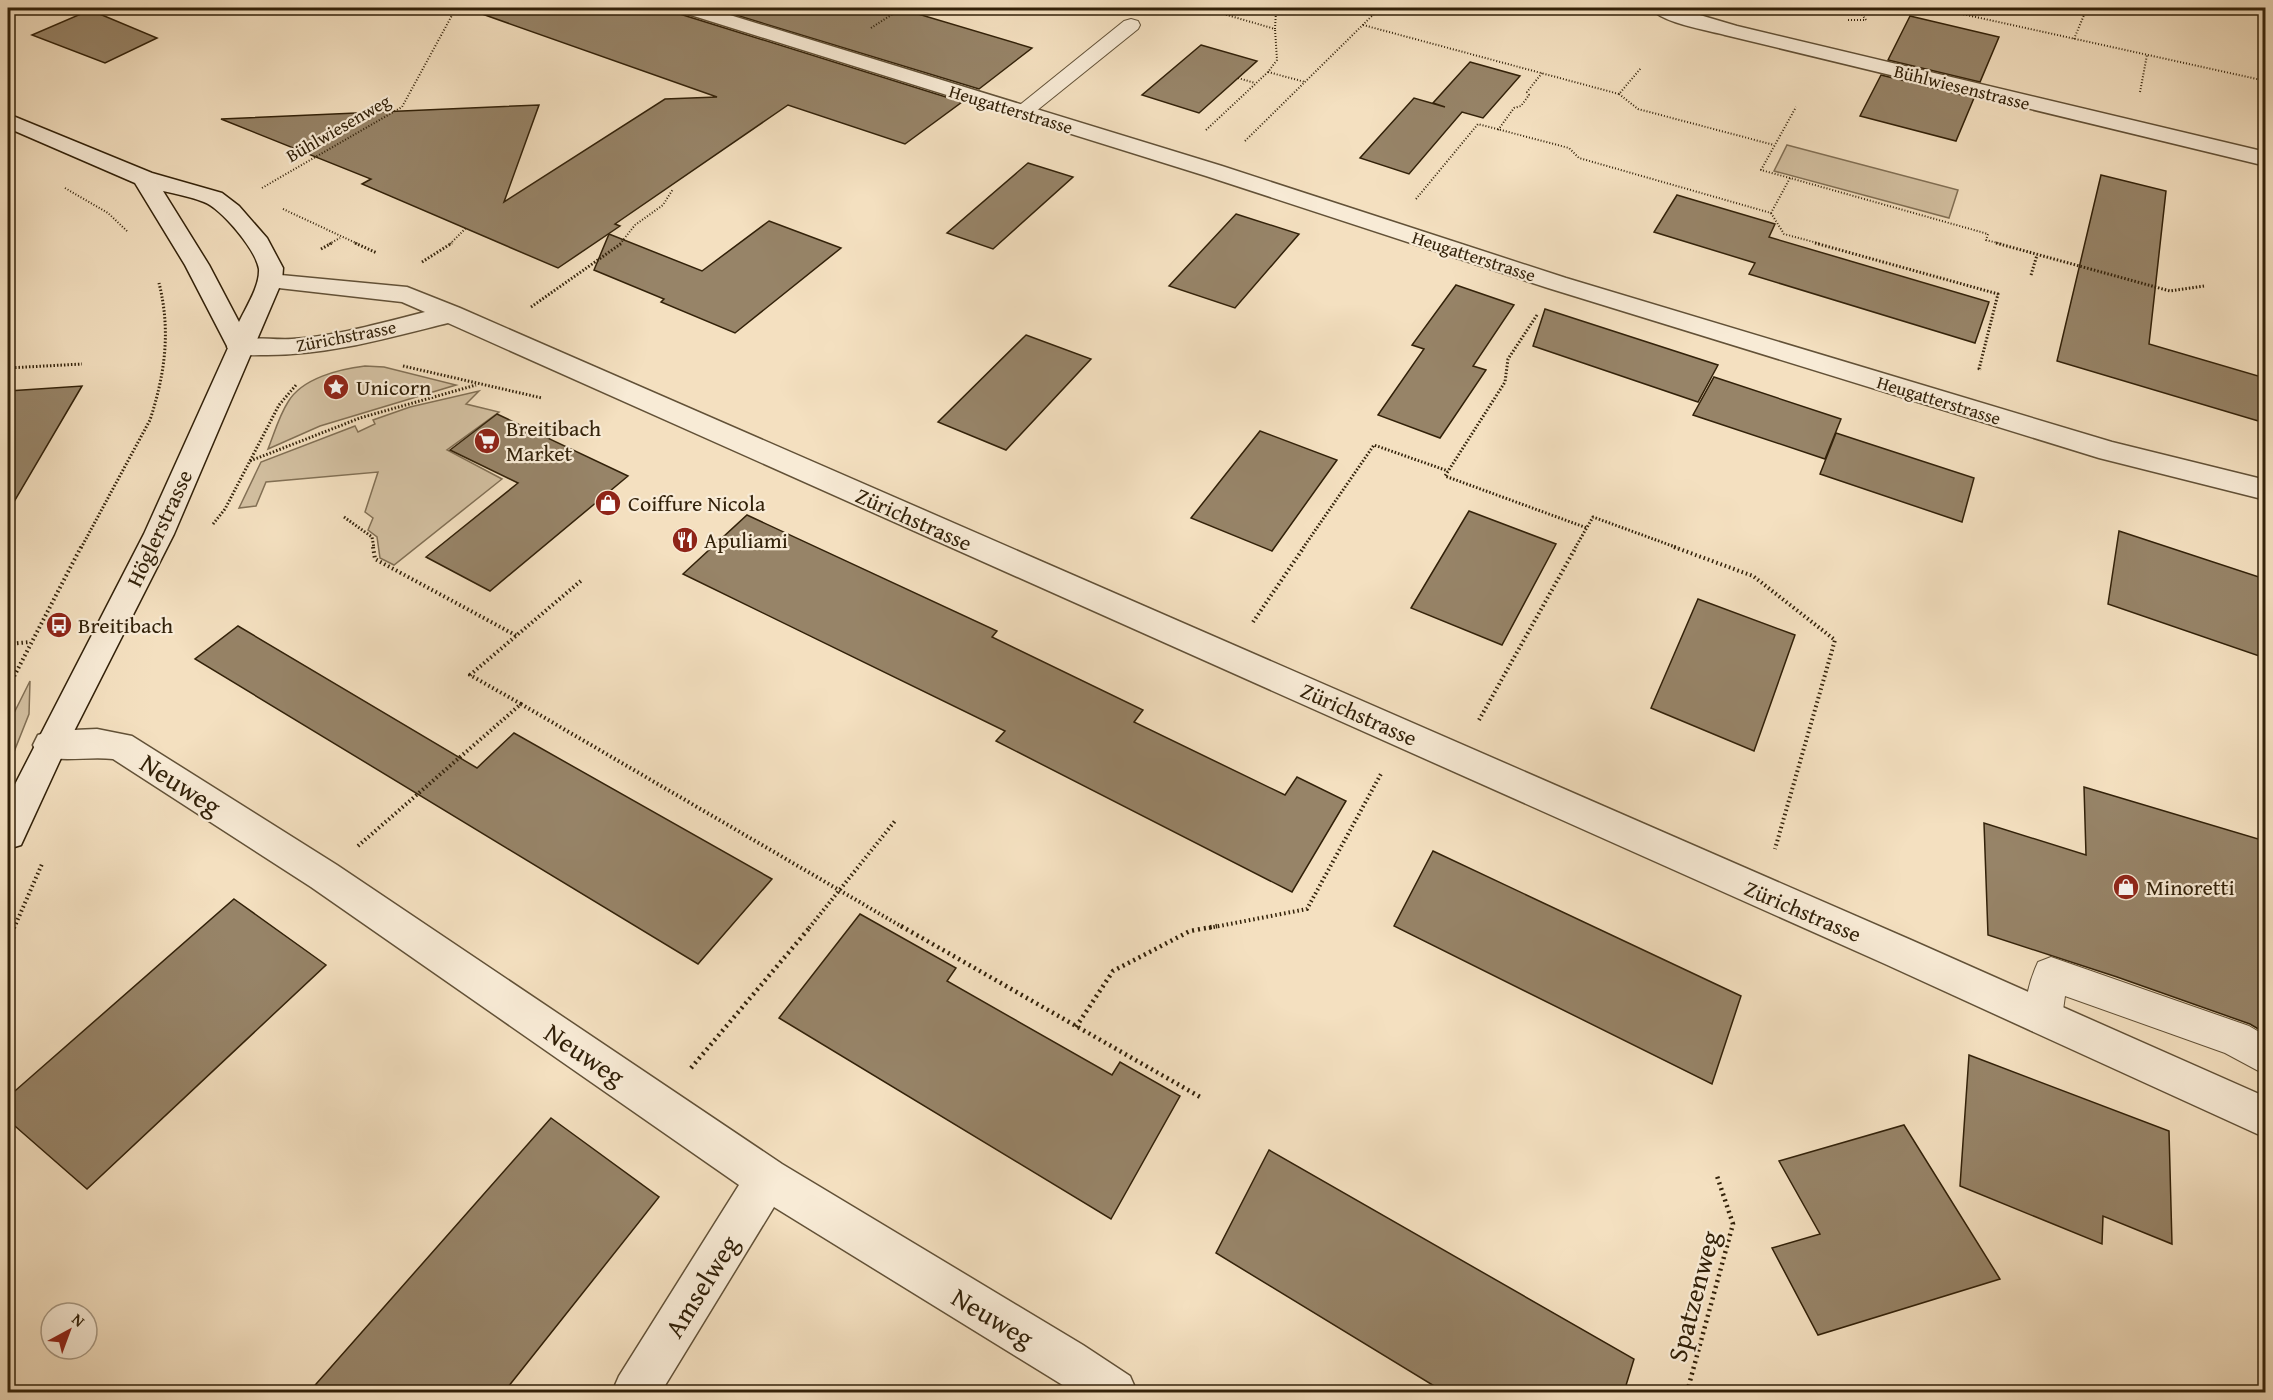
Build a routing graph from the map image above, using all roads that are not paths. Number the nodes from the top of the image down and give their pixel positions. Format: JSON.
{"nodes":[{"id":1,"x":688,"y":8,"type":"edge"},
{"id":2,"x":1661,"y":8,"type":"edge"},
{"id":3,"x":1131,"y":25,"type":"dead end"},
{"id":4,"x":1023,"y":112,"type":"junction"},
{"id":5,"x":8,"y":120,"type":"edge"},
{"id":6,"x":2265,"y":159,"type":"edge"},
{"id":7,"x":144,"y":178,"type":"junction"},
{"id":8,"x":270,"y":281,"type":"junction"},
{"id":9,"x":451,"y":314,"type":"junction"},
{"id":10,"x":240,"y":347,"type":"junction"},
{"id":11,"x":2265,"y":490,"type":"edge"},
{"id":12,"x":50,"y":744,"type":"junction"},
{"id":13,"x":8,"y":834,"type":"edge"},
{"id":14,"x":2043,"y":1017,"type":"junction"},
{"id":15,"x":2265,"y":1057,"type":"edge"},
{"id":16,"x":2265,"y":1118,"type":"edge"},
{"id":17,"x":767,"y":1179,"type":"junction"},
{"id":18,"x":635,"y":1392,"type":"edge"},
{"id":19,"x":1114,"y":1392,"type":"edge"}],
"edges":[{"from":1,"to":4,"type":"street","name":"Heugatterstrasse"},
{"from":2,"to":6,"type":"street","name":"Bühlwiesenstrasse"},
{"from":3,"to":4,"type":"lane"},
{"from":4,"to":11,"type":"street","name":"Heugatterstrasse"},
{"from":5,"to":7,"type":"street"},
{"from":7,"to":8,"type":"street"},
{"from":7,"to":10,"type":"street"},
{"from":8,"to":9,"type":"street","name":"Zürichstrasse"},
{"from":8,"to":10,"type":"street"},
{"from":9,"to":10,"type":"street","name":"Zürichstrasse"},
{"from":9,"to":14,"type":"street","name":"Zürichstrasse"},
{"from":10,"to":12,"type":"street","name":"Höglerstrasse"},
{"from":12,"to":13,"type":"street","name":"Höglerstrasse"},
{"from":12,"to":17,"type":"street","name":"Neuweg"},
{"from":14,"to":15,"type":"lane"},
{"from":14,"to":16,"type":"street","name":"Zürichstrasse"},
{"from":17,"to":18,"type":"street","name":"Amselweg"},
{"from":17,"to":19,"type":"street","name":"Neuweg"}]}
